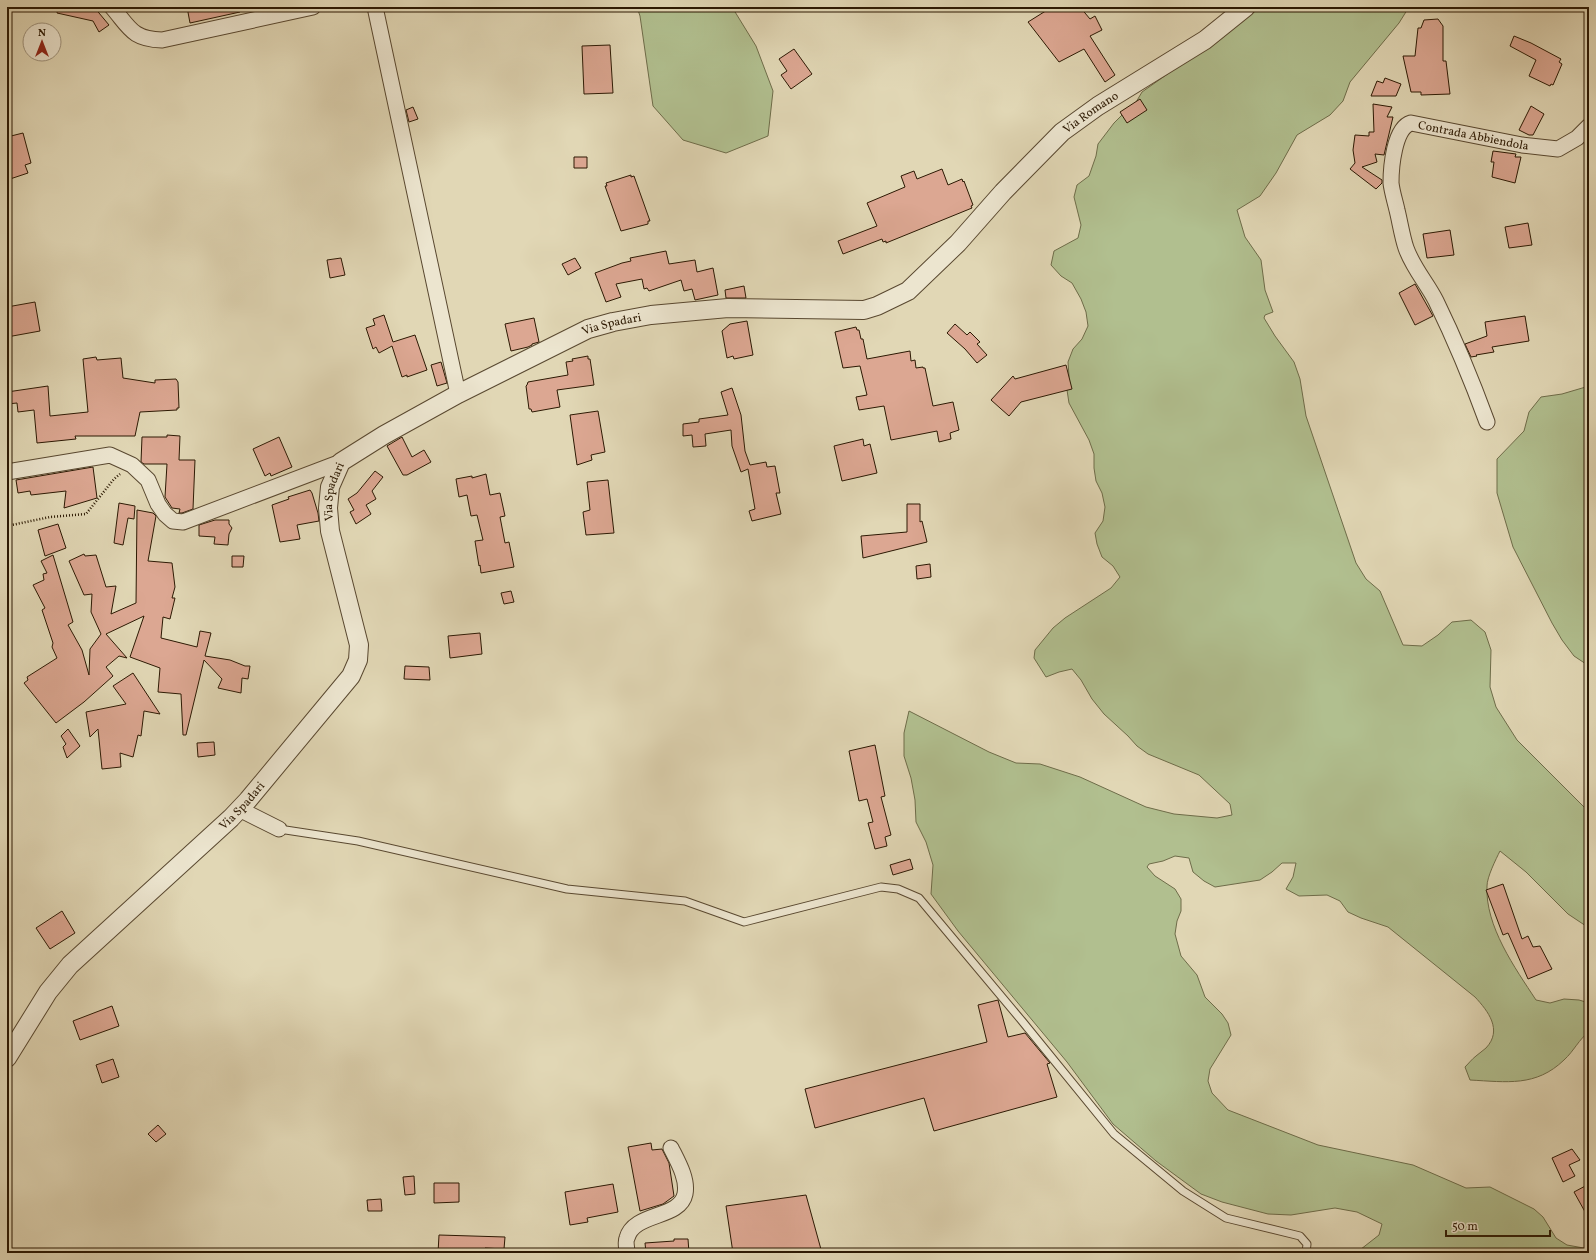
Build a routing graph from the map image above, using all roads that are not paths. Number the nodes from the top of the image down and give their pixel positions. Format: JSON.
{"nodes":[{"id":1,"x":112,"y":7,"type":"edge"},
{"id":2,"x":313,"y":7,"type":"edge"},
{"id":3,"x":375,"y":7,"type":"edge"},
{"id":4,"x":1246,"y":7,"type":"edge"},
{"id":5,"x":1589,"y":126,"type":"edge"},
{"id":6,"x":958,"y":243,"type":"joint"},
{"id":7,"x":458,"y":394,"type":"junction"},
{"id":8,"x":1487,"y":422,"type":"dead end"},
{"id":9,"x":340,"y":462,"type":"junction"},
{"id":10,"x":7,"y":472,"type":"edge"},
{"id":11,"x":239,"y":810,"type":"junction"},
{"id":12,"x":279,"y":829,"type":"joint"},
{"id":13,"x":7,"y":1058,"type":"edge"},
{"id":14,"x":672,"y":1148,"type":"dead end"},
{"id":15,"x":627,"y":1253,"type":"edge"},
{"id":16,"x":1306,"y":1253,"type":"edge"}],
"edges":[{"from":1,"to":2,"type":"street"},
{"from":3,"to":7,"type":"street"},
{"from":4,"to":6,"type":"street","name":"Via Romano"},
{"from":5,"to":8,"type":"street","name":"Contrada Abbiendola"},
{"from":6,"to":7,"type":"street","name":"Via Spadari"},
{"from":7,"to":9,"type":"street","name":"Via Spadari"},
{"from":9,"to":10,"type":"street"},
{"from":9,"to":11,"type":"street","name":"Via Spadari"},
{"from":11,"to":12,"type":"street"},
{"from":11,"to":13,"type":"street","name":"Via Spadari"},
{"from":12,"to":16,"type":"lane"},
{"from":14,"to":15,"type":"street"}]}
